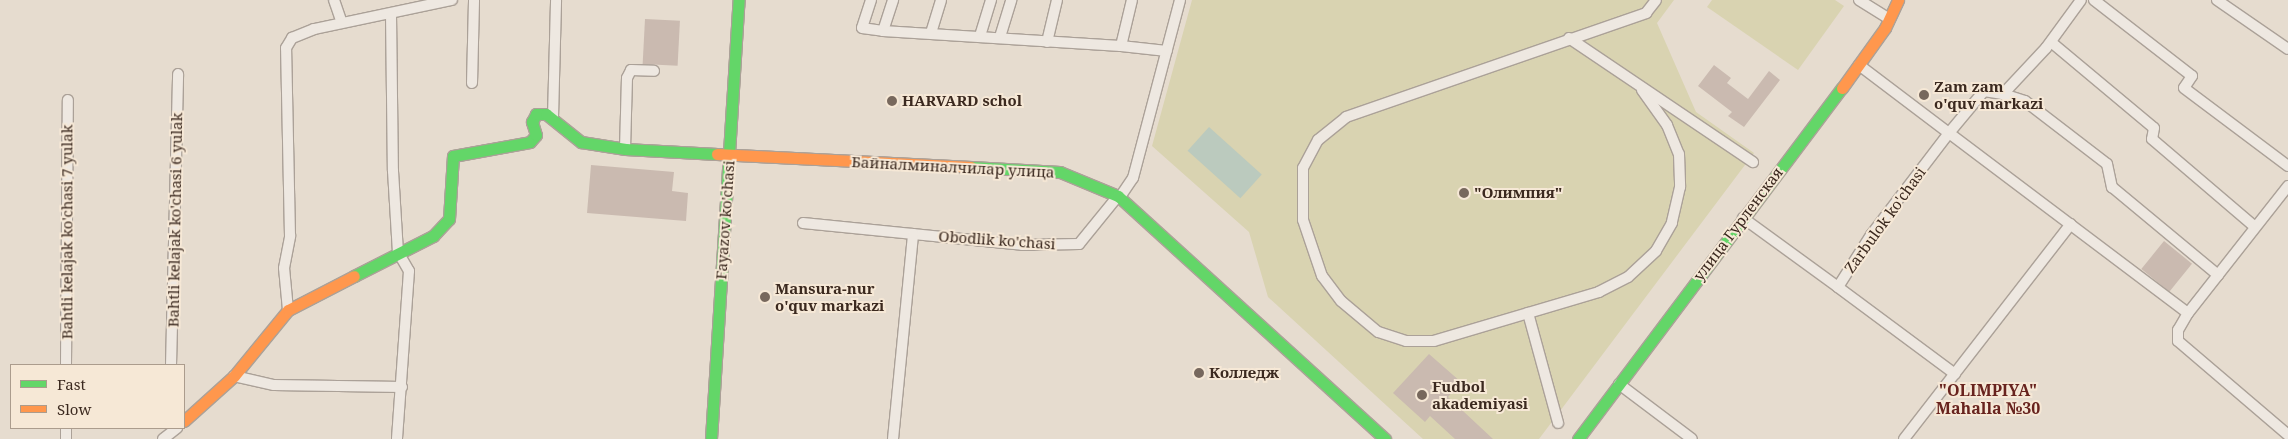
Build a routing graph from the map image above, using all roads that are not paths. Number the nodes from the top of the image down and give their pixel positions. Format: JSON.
{"nodes":[{"id":1,"x":334,"y":0,"type":"edge"},
{"id":2,"x":452,"y":0,"type":"edge"},
{"id":3,"x":474,"y":0,"type":"edge"},
{"id":4,"x":556,"y":0,"type":"edge"},
{"id":5,"x":739,"y":0,"type":"edge"},
{"id":6,"x":871,"y":0,"type":"edge"},
{"id":7,"x":893,"y":0,"type":"edge"},
{"id":8,"x":941,"y":0,"type":"edge"},
{"id":9,"x":991,"y":0,"type":"edge"},
{"id":10,"x":1011,"y":0,"type":"edge"},
{"id":11,"x":1057,"y":0,"type":"edge"},
{"id":12,"x":1132,"y":0,"type":"edge"},
{"id":13,"x":1180,"y":0,"type":"edge"},
{"id":14,"x":1656,"y":0,"type":"edge"},
{"id":15,"x":1859,"y":0,"type":"edge"},
{"id":16,"x":2081,"y":0,"type":"edge"},
{"id":17,"x":2094,"y":0,"type":"edge"},
{"id":18,"x":2217,"y":0,"type":"edge"},
{"id":19,"x":1897,"y":4,"type":"edge"},
{"id":20,"x":391,"y":14,"type":"junction"},
{"id":21,"x":1890,"y":19,"type":"junction"},
{"id":22,"x":342,"y":23,"type":"junction"},
{"id":23,"x":883,"y":31,"type":"junction"},
{"id":24,"x":932,"y":33,"type":"junction"},
{"id":25,"x":980,"y":36,"type":"junction"},
{"id":26,"x":1000,"y":37,"type":"junction"},
{"id":27,"x":1569,"y":38,"type":"junction"},
{"id":28,"x":1047,"y":42,"type":"junction"},
{"id":29,"x":2050,"y":42,"type":"junction"},
{"id":30,"x":1120,"y":46,"type":"junction"},
{"id":31,"x":2288,"y":49,"type":"edge"},
{"id":32,"x":1167,"y":51,"type":"junction"},
{"id":33,"x":1859,"y":65,"type":"junction"},
{"id":34,"x":654,"y":71,"type":"dead end"},
{"id":35,"x":178,"y":74,"type":"dead end"},
{"id":36,"x":472,"y":83,"type":"dead end"},
{"id":37,"x":1642,"y":90,"type":"junction"},
{"id":38,"x":2003,"y":94,"type":"junction"},
{"id":39,"x":68,"y":100,"type":"dead end"},
{"id":40,"x":553,"y":117,"type":"junction"},
{"id":41,"x":1949,"y":133,"type":"junction"},
{"id":42,"x":625,"y":149,"type":"junction"},
{"id":43,"x":729,"y":155,"type":"junction"},
{"id":44,"x":1752,"y":162,"type":"dead end"},
{"id":45,"x":2288,"y":166,"type":"edge"},
{"id":46,"x":2288,"y":186,"type":"edge"},
{"id":47,"x":1119,"y":196,"type":"junction"},
{"id":48,"x":1743,"y":218,"type":"junction"},
{"id":49,"x":803,"y":223,"type":"dead end"},
{"id":50,"x":2071,"y":224,"type":"junction"},
{"id":51,"x":2256,"y":227,"type":"junction"},
{"id":52,"x":913,"y":234,"type":"junction"},
{"id":53,"x":398,"y":252,"type":"junction"},
{"id":54,"x":2218,"y":275,"type":"junction"},
{"id":55,"x":1838,"y":287,"type":"junction"},
{"id":56,"x":288,"y":310,"type":"junction"},
{"id":57,"x":1528,"y":313,"type":"junction"},
{"id":58,"x":2188,"y":313,"type":"junction"},
{"id":59,"x":66,"y":364,"type":"edge"},
{"id":60,"x":171,"y":364,"type":"edge"},
{"id":61,"x":1955,"y":374,"type":"junction"},
{"id":62,"x":234,"y":376,"type":"junction"},
{"id":63,"x":1619,"y":384,"type":"junction"},
{"id":64,"x":402,"y":387,"type":"junction"},
{"id":65,"x":185,"y":420,"type":"edge"},
{"id":66,"x":1558,"y":423,"type":"dead end"},
{"id":67,"x":2288,"y":435,"type":"edge"},
{"id":68,"x":397,"y":439,"type":"edge"},
{"id":69,"x":711,"y":439,"type":"edge"},
{"id":70,"x":893,"y":439,"type":"edge"},
{"id":71,"x":1385,"y":439,"type":"edge"},
{"id":72,"x":1578,"y":439,"type":"edge"},
{"id":73,"x":1692,"y":439,"type":"edge"},
{"id":74,"x":1904,"y":439,"type":"edge"}],
"edges":[{"from":1,"to":22,"type":"street"},
{"from":2,"to":20,"type":"street"},
{"from":3,"to":36,"type":"street"},
{"from":4,"to":40,"type":"street"},
{"from":5,"to":43,"type":"street","name":"Fayazov ko'chasi"},
{"from":6,"to":23,"type":"street"},
{"from":7,"to":23,"type":"street"},
{"from":8,"to":24,"type":"street"},
{"from":9,"to":25,"type":"street"},
{"from":10,"to":26,"type":"street"},
{"from":11,"to":28,"type":"street"},
{"from":12,"to":30,"type":"street"},
{"from":13,"to":32,"type":"street","name":"Obodlik ko'chasi"},
{"from":14,"to":27,"type":"street"},
{"from":15,"to":21,"type":"street"},
{"from":16,"to":29,"type":"street"},
{"from":17,"to":45,"type":"street"},
{"from":18,"to":31,"type":"street"},
{"from":19,"to":21,"type":"street","name":"улица Гурленская"},
{"from":20,"to":22,"type":"street"},
{"from":20,"to":53,"type":"street"},
{"from":21,"to":33,"type":"street","name":"улица Гурленская"},
{"from":22,"to":56,"type":"street"},
{"from":23,"to":24,"type":"street"},
{"from":24,"to":25,"type":"street"},
{"from":25,"to":26,"type":"street"},
{"from":26,"to":28,"type":"street"},
{"from":27,"to":37,"type":"street"},
{"from":27,"to":57,"type":"street"},
{"from":28,"to":30,"type":"street"},
{"from":29,"to":38,"type":"street"},
{"from":29,"to":51,"type":"street"},
{"from":30,"to":32,"type":"street"},
{"from":32,"to":47,"type":"street","name":"Obodlik ko'chasi"},
{"from":33,"to":41,"type":"street"},
{"from":33,"to":48,"type":"street","name":"улица Гурленская"},
{"from":34,"to":42,"type":"street"},
{"from":35,"to":60,"type":"street","name":"Bahtli kelajak ko'chasi 6 yulak"},
{"from":37,"to":44,"type":"street"},
{"from":37,"to":57,"type":"street"},
{"from":38,"to":41,"type":"street","name":"Zarbulok ko'chasi"},
{"from":38,"to":54,"type":"street","name":"Zarbulok ko'chasi"},
{"from":39,"to":59,"type":"street","name":"Bahtli kelajak ko'chasi 7 yulak"},
{"from":40,"to":42,"type":"street","name":"Байналминалчилар улица"},
{"from":40,"to":53,"type":"street"},
{"from":41,"to":50,"type":"street"},
{"from":41,"to":55,"type":"street","name":"Zarbulok ko'chasi"},
{"from":42,"to":43,"type":"street","name":"Байналминалчилар улица"},
{"from":43,"to":47,"type":"street","name":"Байналминалчилар улица"},
{"from":43,"to":69,"type":"street","name":"Fayazov ko'chasi"},
{"from":46,"to":51,"type":"street"},
{"from":47,"to":52,"type":"street","name":"Obodlik ko'chasi"},
{"from":47,"to":71,"type":"street","name":"Байналминалчилар улица"},
{"from":48,"to":55,"type":"street"},
{"from":48,"to":63,"type":"street","name":"улица Гурленская"},
{"from":49,"to":52,"type":"street","name":"Obodlik ko'chasi"},
{"from":50,"to":58,"type":"street"},
{"from":50,"to":61,"type":"street"},
{"from":51,"to":54,"type":"street"},
{"from":52,"to":70,"type":"street"},
{"from":53,"to":56,"type":"street"},
{"from":53,"to":64,"type":"street"},
{"from":54,"to":58,"type":"street"},
{"from":55,"to":61,"type":"street","name":"Zarbulok ko'chasi"},
{"from":56,"to":62,"type":"street"},
{"from":57,"to":66,"type":"street"},
{"from":58,"to":67,"type":"street"},
{"from":61,"to":74,"type":"street"},
{"from":62,"to":64,"type":"street"},
{"from":62,"to":65,"type":"street"},
{"from":63,"to":72,"type":"street","name":"улица Гурленская"},
{"from":63,"to":73,"type":"street"},
{"from":64,"to":68,"type":"street"}]}
